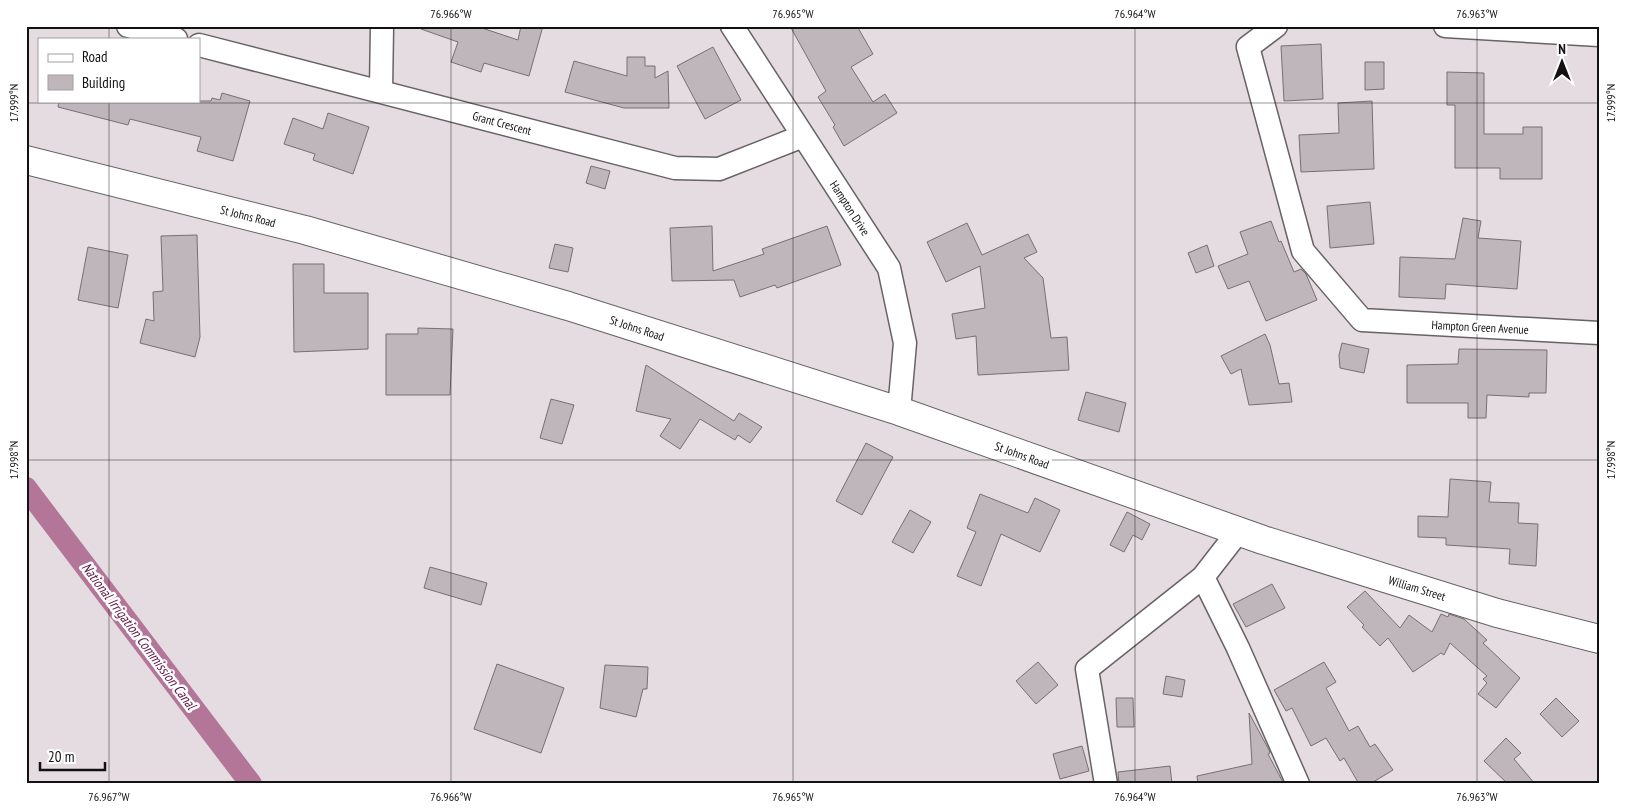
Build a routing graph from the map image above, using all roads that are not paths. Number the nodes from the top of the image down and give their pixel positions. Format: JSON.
{"nodes":[{"id":1,"x":128,"y":26,"type":"edge"},
{"id":2,"x":382,"y":26,"type":"edge"},
{"id":3,"x":732,"y":26,"type":"edge"},
{"id":4,"x":1276,"y":26,"type":"edge"},
{"id":5,"x":1445,"y":26,"type":"edge"},
{"id":6,"x":1599,"y":35,"type":"edge"},
{"id":7,"x":172,"y":38,"type":"edge"},
{"id":8,"x":200,"y":44,"type":"edge"},
{"id":9,"x":381,"y":91,"type":"junction"},
{"id":10,"x":803,"y":136,"type":"junction"},
{"id":11,"x":26,"y":160,"type":"edge"},
{"id":12,"x":1599,"y":333,"type":"edge"},
{"id":13,"x":899,"y":411,"type":"junction"},
{"id":14,"x":1238,"y":532,"type":"junction"},
{"id":15,"x":1203,"y":577,"type":"junction"},
{"id":16,"x":1599,"y":639,"type":"edge"},
{"id":17,"x":1106,"y":784,"type":"edge"},
{"id":18,"x":1298,"y":784,"type":"edge"}],
"edges":[{"from":1,"to":7,"type":"street"},
{"from":2,"to":9,"type":"street"},
{"from":3,"to":10,"type":"street","name":"Hampton Drive"},
{"from":4,"to":12,"type":"street","name":"Hampton Green Avenue"},
{"from":5,"to":6,"type":"street"},
{"from":8,"to":9,"type":"street","name":"Grant Crescent"},
{"from":9,"to":10,"type":"street","name":"Grant Crescent"},
{"from":10,"to":13,"type":"street","name":"Hampton Drive"},
{"from":11,"to":13,"type":"street","name":"St Johns Road"},
{"from":13,"to":14,"type":"street","name":"St Johns Road"},
{"from":14,"to":15,"type":"street"},
{"from":14,"to":16,"type":"street","name":"William Street"},
{"from":15,"to":17,"type":"street"},
{"from":15,"to":18,"type":"street"}]}
